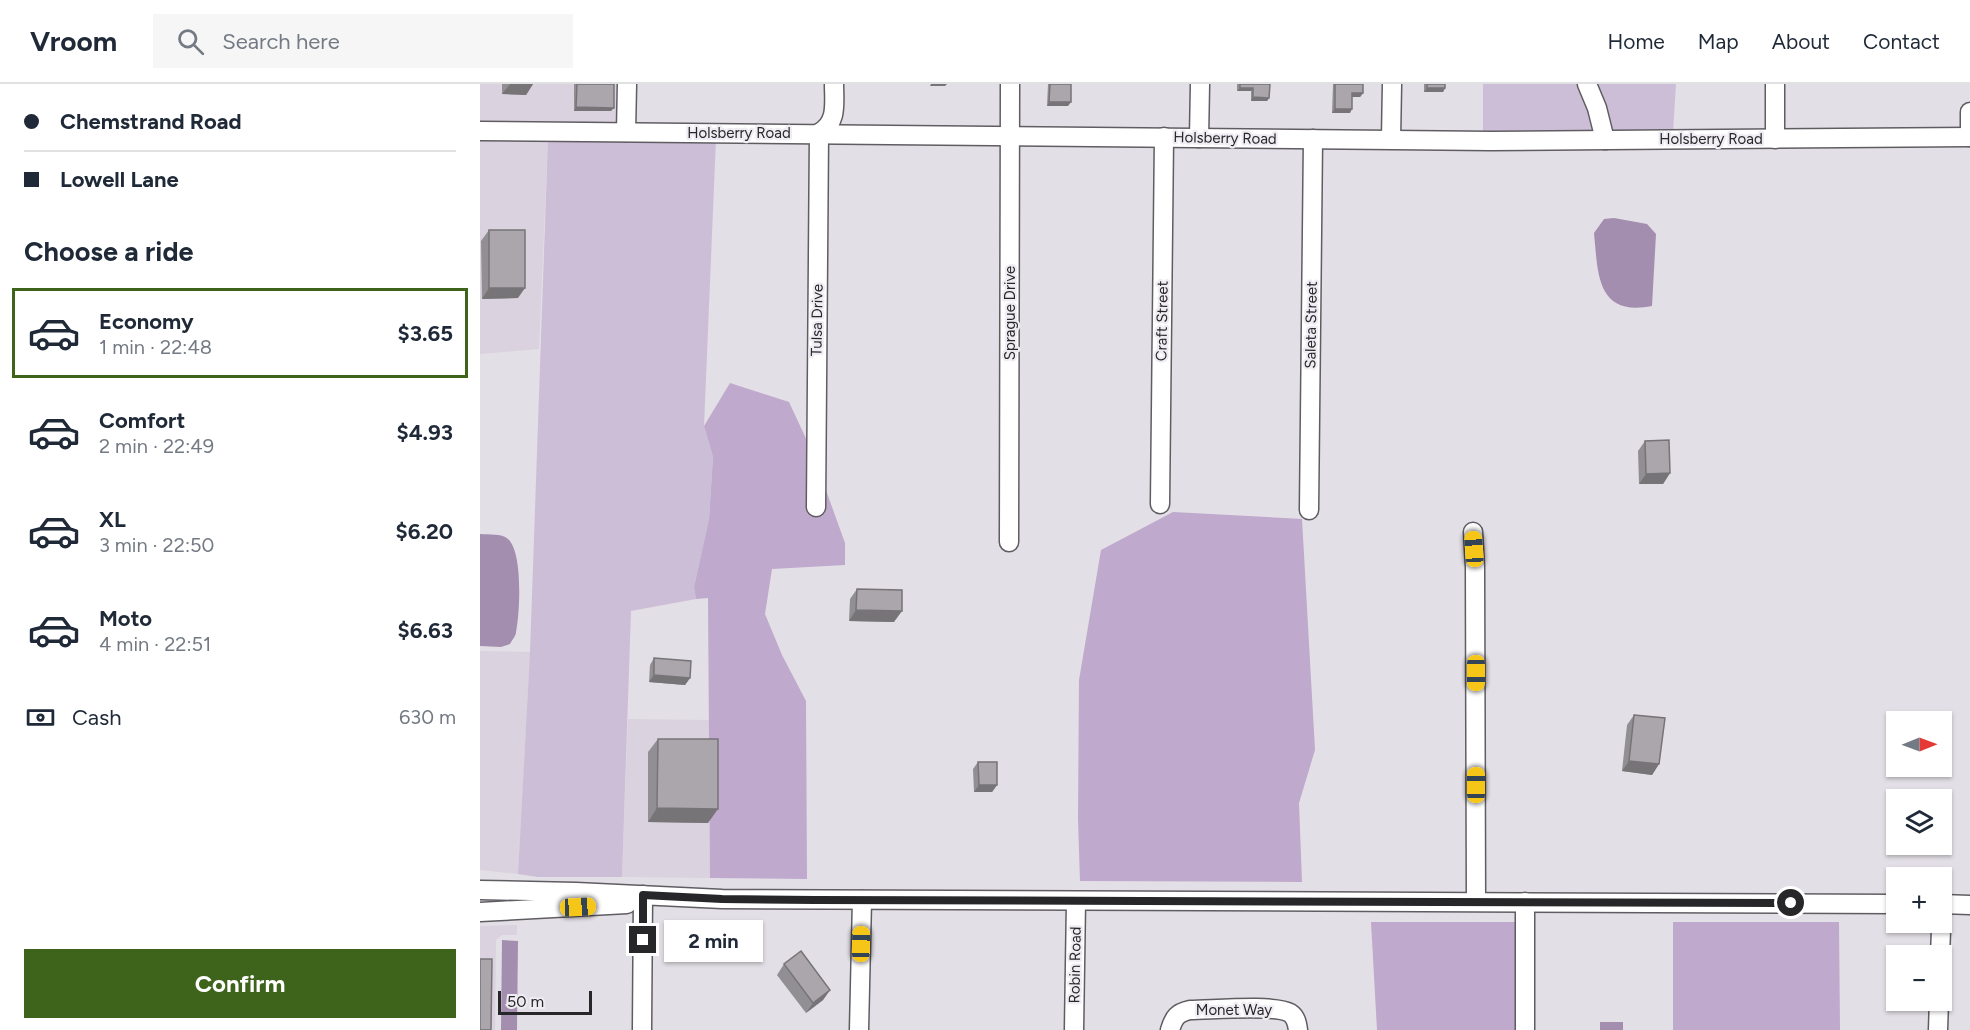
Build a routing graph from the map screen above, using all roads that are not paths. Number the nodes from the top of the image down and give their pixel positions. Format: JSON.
{"nodes":[{"id":1,"x":627,"y":84,"type":"edge"},
{"id":2,"x":834,"y":84,"type":"edge"},
{"id":3,"x":1010,"y":84,"type":"edge"},
{"id":4,"x":1200,"y":84,"type":"edge"},
{"id":5,"x":1392,"y":84,"type":"edge"},
{"id":6,"x":1587,"y":84,"type":"edge"},
{"id":7,"x":1775,"y":84,"type":"edge"},
{"id":8,"x":1970,"y":112,"type":"edge"},
{"id":9,"x":480,"y":131,"type":"edge"},
{"id":10,"x":626,"y":132,"type":"junction"},
{"id":11,"x":819,"y":134,"type":"junction"},
{"id":12,"x":1010,"y":135,"type":"junction"},
{"id":13,"x":1164,"y":137,"type":"junction"},
{"id":14,"x":1970,"y":137,"type":"edge"},
{"id":15,"x":1199,"y":138,"type":"junction"},
{"id":16,"x":1313,"y":139,"type":"junction"},
{"id":17,"x":1775,"y":139,"type":"junction"},
{"id":18,"x":1391,"y":140,"type":"junction"},
{"id":19,"x":1605,"y":140,"type":"junction"},
{"id":20,"x":1160,"y":504,"type":"dead end"},
{"id":21,"x":816,"y":507,"type":"dead end"},
{"id":22,"x":1309,"y":510,"type":"dead end"},
{"id":23,"x":1473,"y":532,"type":"dead end"},
{"id":24,"x":1009,"y":542,"type":"dead end"},
{"id":25,"x":480,"y":890,"type":"edge"},
{"id":26,"x":643,"y":899,"type":"junction"},
{"id":27,"x":862,"y":900,"type":"junction"},
{"id":28,"x":1076,"y":901,"type":"junction"},
{"id":29,"x":1476,"y":901,"type":"junction"},
{"id":30,"x":1525,"y":902,"type":"junction"},
{"id":31,"x":1886,"y":904,"type":"edge"},
{"id":32,"x":1952,"y":904,"type":"edge"},
{"id":33,"x":1970,"y":904,"type":"edge"},
{"id":34,"x":480,"y":912,"type":"edge"},
{"id":35,"x":1939,"y":1011,"type":"edge"},
{"id":36,"x":642,"y":1030,"type":"edge"},
{"id":37,"x":859,"y":1030,"type":"edge"},
{"id":38,"x":1074,"y":1030,"type":"edge"},
{"id":39,"x":1170,"y":1030,"type":"edge"},
{"id":40,"x":1298,"y":1030,"type":"edge"},
{"id":41,"x":1525,"y":1030,"type":"edge"},
{"id":42,"x":1938,"y":1030,"type":"edge"}],
"edges":[{"from":1,"to":10,"type":"street"},
{"from":2,"to":11,"type":"street"},
{"from":3,"to":12,"type":"street","name":"Sprague Drive"},
{"from":4,"to":15,"type":"street"},
{"from":5,"to":18,"type":"street"},
{"from":6,"to":19,"type":"street"},
{"from":7,"to":17,"type":"street"},
{"from":8,"to":14,"type":"street"},
{"from":9,"to":10,"type":"street","name":"Holsberry Road"},
{"from":10,"to":11,"type":"street","name":"Holsberry Road"},
{"from":11,"to":12,"type":"street","name":"Holsberry Road"},
{"from":11,"to":21,"type":"street","name":"Tulsa Drive"},
{"from":12,"to":13,"type":"street","name":"Holsberry Road"},
{"from":12,"to":24,"type":"street","name":"Sprague Drive"},
{"from":13,"to":15,"type":"street","name":"Holsberry Road"},
{"from":13,"to":20,"type":"street","name":"Craft Street"},
{"from":14,"to":17,"type":"street","name":"Holsberry Road"},
{"from":15,"to":16,"type":"street","name":"Holsberry Road"},
{"from":16,"to":18,"type":"street","name":"Holsberry Road"},
{"from":16,"to":22,"type":"street","name":"Saleta Street"},
{"from":17,"to":19,"type":"street","name":"Holsberry Road"},
{"from":18,"to":19,"type":"street","name":"Holsberry Road"},
{"from":23,"to":29,"type":"street"},
{"from":25,"to":26,"type":"street"},
{"from":26,"to":27,"type":"street"},
{"from":26,"to":34,"type":"street"},
{"from":26,"to":36,"type":"street"},
{"from":27,"to":28,"type":"street"},
{"from":27,"to":37,"type":"street"},
{"from":28,"to":29,"type":"street"},
{"from":28,"to":38,"type":"street","name":"Robin Road"},
{"from":29,"to":30,"type":"street"},
{"from":30,"to":31,"type":"street"},
{"from":30,"to":41,"type":"street"},
{"from":32,"to":33,"type":"street"},
{"from":35,"to":42,"type":"street"},
{"from":39,"to":40,"type":"street","name":"Monet Way"}]}
